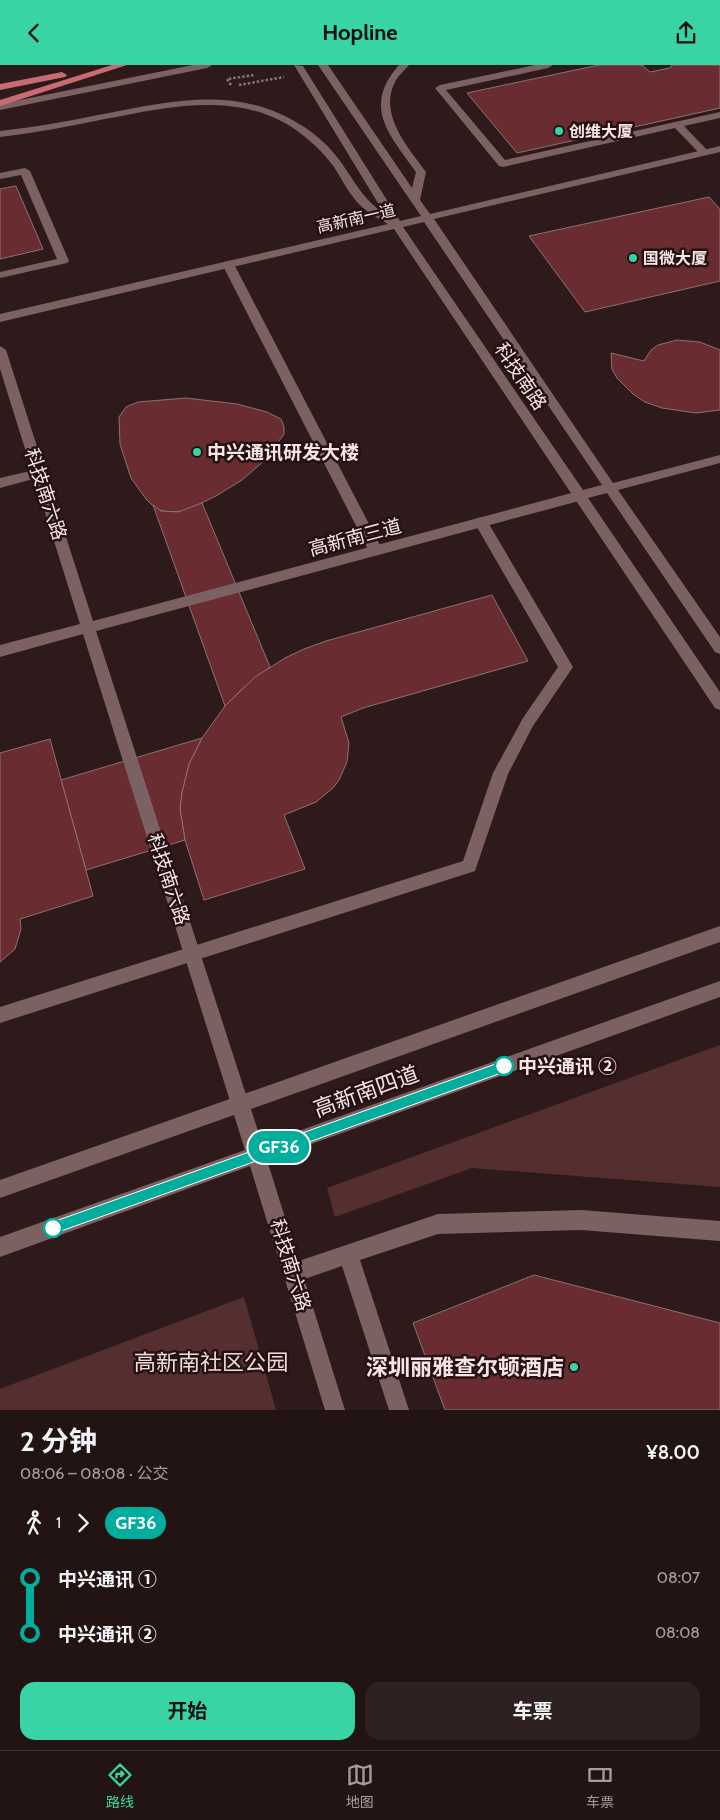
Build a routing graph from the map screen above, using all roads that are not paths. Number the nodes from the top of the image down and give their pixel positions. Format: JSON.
{"nodes":[{"id":1,"x":113,"y":65,"type":"edge"},
{"id":2,"x":122,"y":65,"type":"edge"},
{"id":3,"x":207,"y":65,"type":"edge"},
{"id":4,"x":323,"y":65,"type":"edge"},
{"id":5,"x":404,"y":65,"type":"edge"},
{"id":6,"x":548,"y":65,"type":"edge"},
{"id":7,"x":298,"y":66,"type":"edge"},
{"id":8,"x":0,"y":87,"type":"edge"},
{"id":9,"x":0,"y":105,"type":"edge"},
{"id":10,"x":720,"y":115,"type":"edge"},
{"id":11,"x":677,"y":125,"type":"junction"},
{"id":12,"x":0,"y":134,"type":"edge"},
{"id":13,"x":720,"y":149,"type":"edge"},
{"id":14,"x":704,"y":152,"type":"junction"},
{"id":15,"x":0,"y":177,"type":"edge"},
{"id":16,"x":415,"y":199,"type":"junction"},
{"id":17,"x":428,"y":217,"type":"junction"},
{"id":18,"x":397,"y":225,"type":"junction"},
{"id":19,"x":228,"y":264,"type":"junction"},
{"id":20,"x":0,"y":275,"type":"edge"},
{"id":21,"x":0,"y":318,"type":"edge"},
{"id":22,"x":0,"y":349,"type":"edge"},
{"id":23,"x":720,"y":459,"type":"edge"},
{"id":24,"x":39,"y":473,"type":"junction"},
{"id":25,"x":0,"y":483,"type":"edge"},
{"id":26,"x":609,"y":489,"type":"junction"},
{"id":27,"x":579,"y":496,"type":"junction"},
{"id":28,"x":481,"y":523,"type":"junction"},
{"id":29,"x":376,"y":551,"type":"junction"},
{"id":30,"x":88,"y":628,"type":"junction"},
{"id":31,"x":720,"y":648,"type":"edge"},
{"id":32,"x":0,"y":651,"type":"edge"},
{"id":33,"x":720,"y":704,"type":"edge"},
{"id":34,"x":720,"y":934,"type":"edge"},
{"id":35,"x":192,"y":953,"type":"junction"},
{"id":36,"x":720,"y":989,"type":"edge"},
{"id":37,"x":0,"y":1015,"type":"edge"},
{"id":38,"x":240,"y":1104,"type":"junction"},
{"id":39,"x":257,"y":1155,"type":"junction"},
{"id":40,"x":0,"y":1189,"type":"edge"},
{"id":41,"x":720,"y":1231,"type":"edge"},
{"id":42,"x":0,"y":1247,"type":"edge"},
{"id":43,"x":348,"y":1254,"type":"junction"},
{"id":44,"x":294,"y":1273,"type":"junction"},
{"id":45,"x":335,"y":1410,"type":"edge"},
{"id":46,"x":399,"y":1410,"type":"edge"}],
"edges":[{"from":1,"to":8,"type":"main road"},
{"from":2,"to":9,"type":"main road"},
{"from":3,"to":9,"type":"main road"},
{"from":4,"to":16,"type":"main road","name":"科技南路"},
{"from":5,"to":16,"type":"main road"},
{"from":6,"to":11,"type":"main road"},
{"from":7,"to":18,"type":"main road","name":"科技南路"},
{"from":10,"to":11,"type":"main road"},
{"from":11,"to":14,"type":"main road"},
{"from":12,"to":18,"type":"main road"},
{"from":13,"to":14,"type":"main road","name":"高新南一道"},
{"from":14,"to":17,"type":"main road","name":"高新南一道"},
{"from":15,"to":20,"type":"main road"},
{"from":16,"to":17,"type":"main road","name":"科技南路"},
{"from":17,"to":18,"type":"main road","name":"高新南一道"},
{"from":17,"to":26,"type":"main road","name":"科技南路"},
{"from":18,"to":19,"type":"main road","name":"高新南一道"},
{"from":18,"to":27,"type":"main road","name":"科技南路"},
{"from":19,"to":21,"type":"main road","name":"高新南一道"},
{"from":19,"to":29,"type":"main road"},
{"from":22,"to":24,"type":"main road","name":"科技南六路"},
{"from":23,"to":26,"type":"main road","name":"高新南三道"},
{"from":24,"to":25,"type":"main road"},
{"from":24,"to":30,"type":"main road","name":"科技南六路"},
{"from":26,"to":27,"type":"main road","name":"高新南三道"},
{"from":26,"to":31,"type":"main road","name":"科技南路"},
{"from":27,"to":28,"type":"main road","name":"高新南三道"},
{"from":27,"to":33,"type":"main road","name":"科技南路"},
{"from":28,"to":29,"type":"main road","name":"高新南三道"},
{"from":28,"to":35,"type":"main road"},
{"from":29,"to":30,"type":"main road","name":"高新南三道"},
{"from":30,"to":32,"type":"main road","name":"高新南三道"},
{"from":30,"to":35,"type":"main road","name":"科技南六路"},
{"from":34,"to":38,"type":"main road","name":"高新南四道"},
{"from":35,"to":37,"type":"main road"},
{"from":35,"to":38,"type":"main road","name":"科技南六路"},
{"from":36,"to":39,"type":"main road","name":"高新南四道"},
{"from":38,"to":39,"type":"main road","name":"科技南六路"},
{"from":38,"to":40,"type":"main road","name":"高新南四道"},
{"from":39,"to":42,"type":"main road","name":"高新南四道"},
{"from":39,"to":44,"type":"main road","name":"科技南六路"},
{"from":41,"to":43,"type":"main road"},
{"from":43,"to":44,"type":"main road"},
{"from":43,"to":46,"type":"main road"},
{"from":44,"to":45,"type":"main road","name":"科技南六路"}]}
